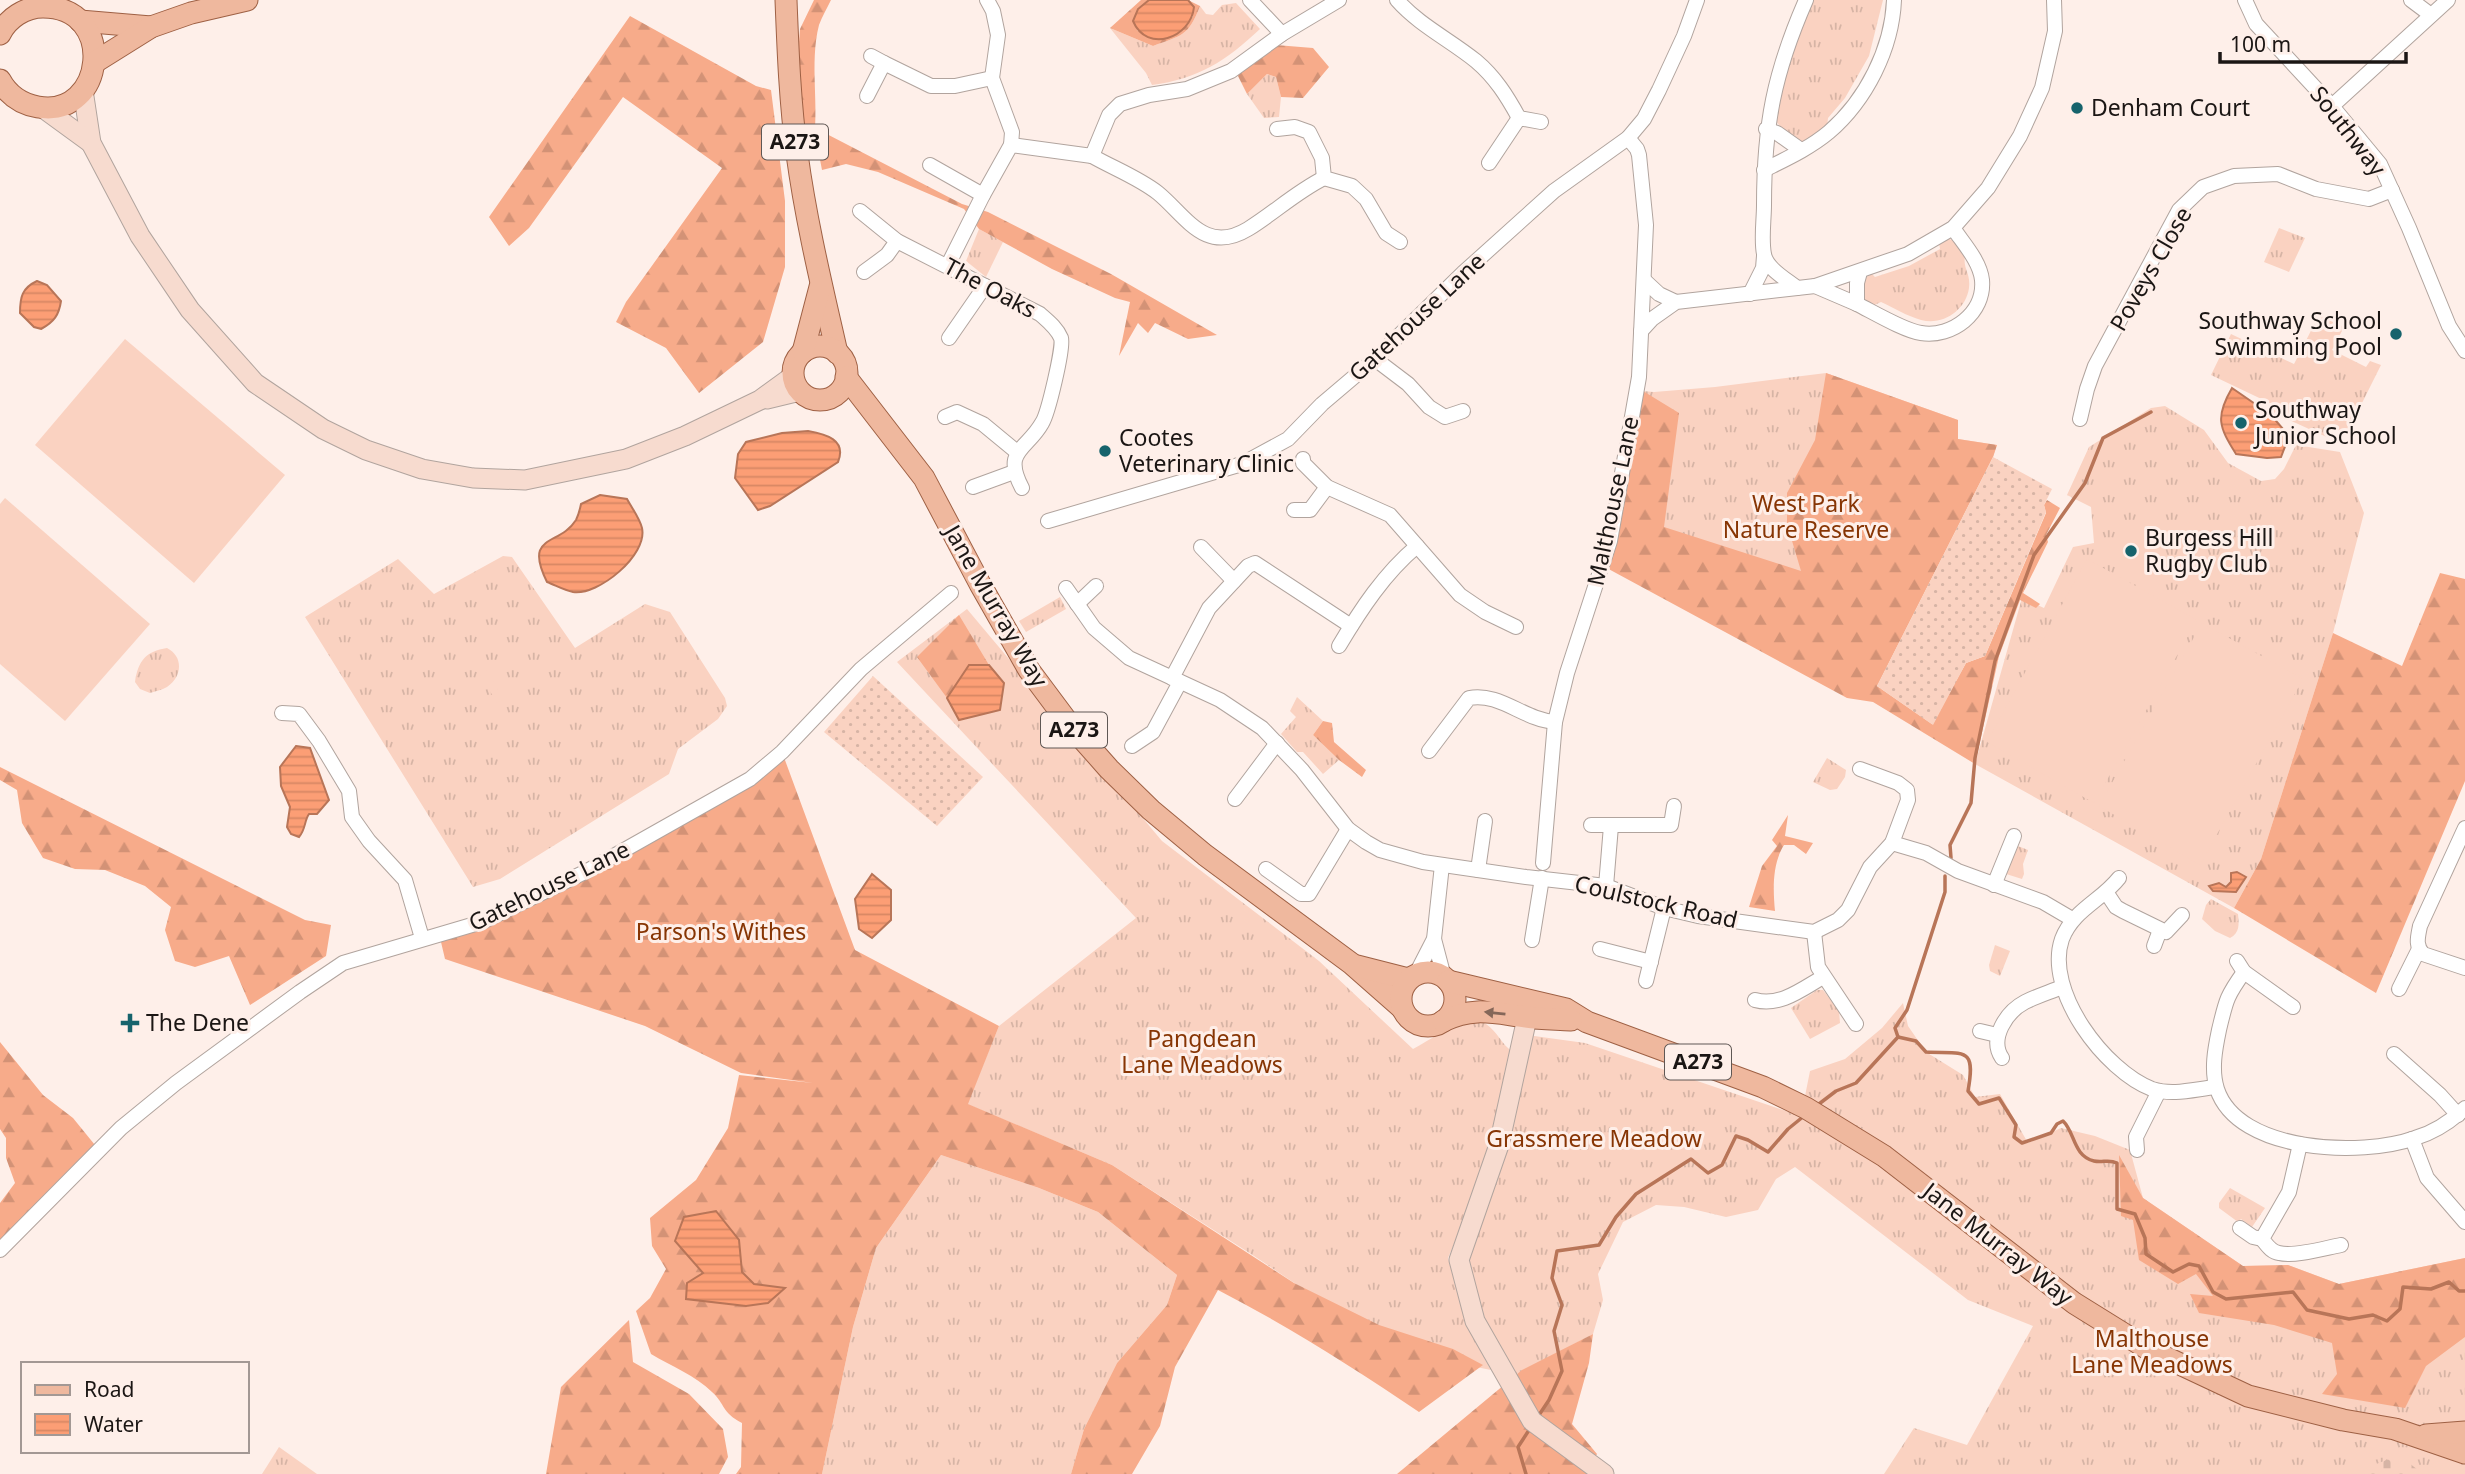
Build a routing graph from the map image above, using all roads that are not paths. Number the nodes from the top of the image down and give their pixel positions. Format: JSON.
{"nodes":[{"id":1,"x":247,"y":0,"type":"edge"},
{"id":2,"x":786,"y":0,"type":"edge"},
{"id":3,"x":987,"y":0,"type":"edge"},
{"id":4,"x":1250,"y":0,"type":"edge"},
{"id":5,"x":1339,"y":0,"type":"edge"},
{"id":6,"x":1397,"y":0,"type":"edge"},
{"id":7,"x":1697,"y":0,"type":"edge"},
{"id":8,"x":1805,"y":0,"type":"edge"},
{"id":9,"x":1894,"y":0,"type":"edge"},
{"id":10,"x":2054,"y":0,"type":"edge"},
{"id":11,"x":2245,"y":0,"type":"edge"},
{"id":12,"x":2412,"y":0,"type":"edge"},
{"id":13,"x":2448,"y":0,"type":"edge"},
{"id":14,"x":2431,"y":15,"type":"junction"},
{"id":15,"x":80,"y":21,"type":"junction"},
{"id":16,"x":151,"y":27,"type":"junction"},
{"id":17,"x":0,"y":34,"type":"edge"},
{"id":18,"x":1282,"y":34,"type":"junction"},
{"id":19,"x":95,"y":62,"type":"junction"},
{"id":20,"x":992,"y":78,"type":"junction"},
{"id":21,"x":0,"y":80,"type":"edge"},
{"id":22,"x":83,"y":90,"type":"junction"},
{"id":23,"x":867,"y":96,"type":"dead end"},
{"id":24,"x":7,"y":99,"type":"edge"},
{"id":25,"x":2332,"y":106,"type":"junction"},
{"id":26,"x":43,"y":108,"type":"junction"},
{"id":27,"x":1518,"y":118,"type":"junction"},
{"id":28,"x":1541,"y":122,"type":"dead end"},
{"id":29,"x":1277,"y":129,"type":"dead end"},
{"id":30,"x":1766,"y":129,"type":"junction"},
{"id":31,"x":1628,"y":138,"type":"junction"},
{"id":32,"x":91,"y":143,"type":"junction"},
{"id":33,"x":1011,"y":145,"type":"junction"},
{"id":34,"x":1801,"y":150,"type":"junction"},
{"id":35,"x":1092,"y":156,"type":"junction"},
{"id":36,"x":1489,"y":163,"type":"dead end"},
{"id":37,"x":930,"y":165,"type":"dead end"},
{"id":38,"x":1764,"y":170,"type":"junction"},
{"id":39,"x":1324,"y":178,"type":"junction"},
{"id":40,"x":2392,"y":190,"type":"junction"},
{"id":41,"x":983,"y":195,"type":"junction"},
{"id":42,"x":860,"y":211,"type":"dead end"},
{"id":43,"x":1953,"y":228,"type":"junction"},
{"id":44,"x":897,"y":241,"type":"junction"},
{"id":45,"x":1400,"y":242,"type":"dead end"},
{"id":46,"x":1763,"y":256,"type":"junction"},
{"id":47,"x":948,"y":265,"type":"junction"},
{"id":48,"x":864,"y":272,"type":"dead end"},
{"id":49,"x":1860,"y":272,"type":"junction"},
{"id":50,"x":1645,"y":281,"type":"junction"},
{"id":51,"x":821,"y":282,"type":"junction"},
{"id":52,"x":985,"y":286,"type":"junction"},
{"id":53,"x":1815,"y":286,"type":"junction"},
{"id":54,"x":1797,"y":288,"type":"junction"},
{"id":55,"x":1750,"y":294,"type":"junction"},
{"id":56,"x":1676,"y":302,"type":"junction"},
{"id":57,"x":1857,"y":304,"type":"junction"},
{"id":58,"x":1641,"y":331,"type":"junction"},
{"id":59,"x":948,"y":338,"type":"dead end"},
{"id":60,"x":2465,"y":351,"type":"edge"},
{"id":61,"x":803,"y":352,"type":"junction"},
{"id":62,"x":837,"y":353,"type":"junction"},
{"id":63,"x":1375,"y":359,"type":"junction"},
{"id":64,"x":846,"y":377,"type":"junction"},
{"id":65,"x":796,"y":383,"type":"junction"},
{"id":66,"x":831,"y":398,"type":"junction"},
{"id":67,"x":1463,"y":411,"type":"dead end"},
{"id":68,"x":944,"y":417,"type":"dead end"},
{"id":69,"x":2080,"y":419,"type":"dead end"},
{"id":70,"x":881,"y":421,"type":"junction"},
{"id":71,"x":1017,"y":452,"type":"junction"},
{"id":72,"x":1303,"y":459,"type":"dead end"},
{"id":73,"x":1014,"y":472,"type":"junction"},
{"id":74,"x":973,"y":487,"type":"dead end"},
{"id":75,"x":1327,"y":487,"type":"junction"},
{"id":76,"x":1022,"y":488,"type":"dead end"},
{"id":77,"x":1294,"y":510,"type":"dead end"},
{"id":78,"x":1048,"y":521,"type":"dead end"},
{"id":79,"x":1417,"y":546,"type":"junction"},
{"id":80,"x":1201,"y":547,"type":"dead end"},
{"id":81,"x":1234,"y":581,"type":"junction"},
{"id":82,"x":1096,"y":586,"type":"dead end"},
{"id":83,"x":1066,"y":589,"type":"dead end"},
{"id":84,"x":951,"y":593,"type":"dead end"},
{"id":85,"x":1077,"y":604,"type":"junction"},
{"id":86,"x":1351,"y":626,"type":"junction"},
{"id":87,"x":1516,"y":627,"type":"dead end"},
{"id":88,"x":1339,"y":646,"type":"dead end"},
{"id":89,"x":1176,"y":680,"type":"junction"},
{"id":90,"x":282,"y":713,"type":"dead end"},
{"id":91,"x":1555,"y":722,"type":"junction"},
{"id":92,"x":1277,"y":743,"type":"junction"},
{"id":93,"x":1132,"y":746,"type":"dead end"},
{"id":94,"x":1429,"y":751,"type":"dead end"},
{"id":95,"x":1860,"y":769,"type":"dead end"},
{"id":96,"x":1234,"y":799,"type":"dead end"},
{"id":97,"x":1674,"y":806,"type":"dead end"},
{"id":98,"x":1485,"y":821,"type":"dead end"},
{"id":99,"x":1591,"y":825,"type":"dead end"},
{"id":100,"x":1611,"y":826,"type":"junction"},
{"id":101,"x":2465,"y":828,"type":"edge"},
{"id":102,"x":1348,"y":829,"type":"junction"},
{"id":103,"x":2014,"y":836,"type":"dead end"},
{"id":104,"x":1892,"y":843,"type":"junction"},
{"id":105,"x":1441,"y":865,"type":"junction"},
{"id":106,"x":1266,"y":869,"type":"dead end"},
{"id":107,"x":1478,"y":870,"type":"junction"},
{"id":108,"x":1542,"y":871,"type":"junction"},
{"id":109,"x":2119,"y":878,"type":"dead end"},
{"id":110,"x":1994,"y":885,"type":"junction"},
{"id":111,"x":1606,"y":886,"type":"junction"},
{"id":112,"x":2106,"y":892,"type":"junction"},
{"id":113,"x":1664,"y":908,"type":"junction"},
{"id":114,"x":2182,"y":915,"type":"dead end"},
{"id":115,"x":2072,"y":919,"type":"junction"},
{"id":116,"x":2160,"y":930,"type":"junction"},
{"id":117,"x":1814,"y":932,"type":"junction"},
{"id":118,"x":422,"y":938,"type":"junction"},
{"id":119,"x":1434,"y":939,"type":"junction"},
{"id":120,"x":1532,"y":940,"type":"dead end"},
{"id":121,"x":2154,"y":946,"type":"dead end"},
{"id":122,"x":1600,"y":949,"type":"dead end"},
{"id":123,"x":2418,"y":949,"type":"junction"},
{"id":124,"x":1651,"y":962,"type":"junction"},
{"id":125,"x":1352,"y":964,"type":"junction"},
{"id":126,"x":2465,"y":968,"type":"edge"},
{"id":127,"x":1412,"y":977,"type":"junction"},
{"id":128,"x":1823,"y":977,"type":"junction"},
{"id":129,"x":1446,"y":979,"type":"junction"},
{"id":130,"x":1646,"y":981,"type":"dead end"},
{"id":131,"x":2062,"y":987,"type":"junction"},
{"id":132,"x":2399,"y":989,"type":"dead end"},
{"id":133,"x":1755,"y":1000,"type":"dead end"},
{"id":134,"x":2293,"y":1007,"type":"dead end"},
{"id":135,"x":1402,"y":1008,"type":"junction"},
{"id":136,"x":1527,"y":1018,"type":"junction"},
{"id":137,"x":1443,"y":1021,"type":"junction"},
{"id":138,"x":1587,"y":1022,"type":"junction"},
{"id":139,"x":1856,"y":1024,"type":"dead end"},
{"id":140,"x":1980,"y":1031,"type":"dead end"},
{"id":141,"x":1997,"y":1035,"type":"junction"},
{"id":142,"x":2394,"y":1054,"type":"dead end"},
{"id":143,"x":2002,"y":1058,"type":"dead end"},
{"id":144,"x":2216,"y":1087,"type":"junction"},
{"id":145,"x":2159,"y":1091,"type":"junction"},
{"id":146,"x":2462,"y":1111,"type":"edge"},
{"id":147,"x":2412,"y":1139,"type":"junction"},
{"id":148,"x":2300,"y":1144,"type":"junction"},
{"id":149,"x":2137,"y":1150,"type":"dead end"},
{"id":150,"x":2465,"y":1222,"type":"edge"},
{"id":151,"x":2240,"y":1228,"type":"dead end"},
{"id":152,"x":2262,"y":1238,"type":"junction"},
{"id":153,"x":2341,"y":1245,"type":"dead end"},
{"id":154,"x":0,"y":1250,"type":"edge"},
{"id":155,"x":2465,"y":1432,"type":"edge"},
{"id":156,"x":2420,"y":1436,"type":"junction"},
{"id":157,"x":2465,"y":1453,"type":"edge"},
{"id":158,"x":1604,"y":1474,"type":"edge"}],
"edges":[{"from":1,"to":16,"type":"main road"},
{"from":2,"to":51,"type":"main road","number":"A273"},
{"from":3,"to":20,"type":"street"},
{"from":4,"to":18,"type":"street"},
{"from":5,"to":18,"type":"street"},
{"from":6,"to":27,"type":"street"},
{"from":7,"to":31,"type":"street","name":"Gatehouse Lane"},
{"from":8,"to":30,"type":"street"},
{"from":9,"to":34,"type":"street"},
{"from":10,"to":43,"type":"street"},
{"from":11,"to":25,"type":"street","name":"Southway"},
{"from":12,"to":14,"type":"street"},
{"from":13,"to":14,"type":"street"},
{"from":14,"to":25,"type":"street"},
{"from":15,"to":16,"type":"main road"},
{"from":15,"to":17,"type":"main road"},
{"from":15,"to":19,"type":"main road"},
{"from":16,"to":19,"type":"main road"},
{"from":18,"to":35,"type":"street"},
{"from":19,"to":22,"type":"main road"},
{"from":20,"to":23,"type":"street"},
{"from":20,"to":33,"type":"street"},
{"from":21,"to":24,"type":"main road"},
{"from":22,"to":26,"type":"main road"},
{"from":22,"to":32,"type":"street"},
{"from":24,"to":26,"type":"main road"},
{"from":25,"to":40,"type":"street","name":"Southway"},
{"from":26,"to":32,"type":"street"},
{"from":27,"to":28,"type":"street"},
{"from":27,"to":36,"type":"street"},
{"from":29,"to":39,"type":"street"},
{"from":30,"to":34,"type":"street"},
{"from":30,"to":38,"type":"street"},
{"from":31,"to":50,"type":"street","name":"Malthouse Lane"},
{"from":31,"to":63,"type":"street","name":"Gatehouse Lane"},
{"from":32,"to":65,"type":"street"},
{"from":33,"to":35,"type":"street"},
{"from":33,"to":41,"type":"street"},
{"from":34,"to":38,"type":"street"},
{"from":35,"to":39,"type":"street"},
{"from":37,"to":41,"type":"street"},
{"from":38,"to":46,"type":"street"},
{"from":39,"to":45,"type":"street"},
{"from":40,"to":60,"type":"street","name":"Southway"},
{"from":40,"to":69,"type":"street","name":"Poveys Close"},
{"from":41,"to":47,"type":"street"},
{"from":42,"to":44,"type":"street","name":"The Oaks"},
{"from":43,"to":49,"type":"street"},
{"from":43,"to":57,"type":"street"},
{"from":44,"to":47,"type":"street","name":"The Oaks"},
{"from":44,"to":48,"type":"street"},
{"from":46,"to":54,"type":"street"},
{"from":46,"to":55,"type":"street"},
{"from":47,"to":52,"type":"street","name":"The Oaks"},
{"from":49,"to":53,"type":"street"},
{"from":49,"to":57,"type":"street"},
{"from":50,"to":56,"type":"street"},
{"from":50,"to":58,"type":"street","name":"Malthouse Lane"},
{"from":51,"to":61,"type":"main road","number":"A273"},
{"from":51,"to":62,"type":"main road","number":"A273"},
{"from":52,"to":59,"type":"street"},
{"from":52,"to":71,"type":"street","name":"The Oaks"},
{"from":53,"to":54,"type":"street"},
{"from":53,"to":57,"type":"street"},
{"from":54,"to":55,"type":"street"},
{"from":55,"to":56,"type":"street"},
{"from":56,"to":58,"type":"street"},
{"from":58,"to":91,"type":"street","name":"Malthouse Lane"},
{"from":61,"to":62,"type":"main road"},
{"from":61,"to":65,"type":"main road"},
{"from":62,"to":64,"type":"main road"},
{"from":63,"to":67,"type":"street"},
{"from":63,"to":78,"type":"street","name":"Gatehouse Lane"},
{"from":64,"to":66,"type":"main road"},
{"from":64,"to":70,"type":"main road","name":"Jane Murray Way","number":"A273"},
{"from":65,"to":66,"type":"main road"},
{"from":66,"to":70,"type":"main road","name":"Jane Murray Way","number":"A273"},
{"from":68,"to":71,"type":"street"},
{"from":70,"to":125,"type":"main road","name":"Jane Murray Way","number":"A273"},
{"from":71,"to":73,"type":"street"},
{"from":72,"to":75,"type":"street"},
{"from":73,"to":74,"type":"street"},
{"from":73,"to":76,"type":"street"},
{"from":75,"to":77,"type":"street"},
{"from":75,"to":79,"type":"street"},
{"from":79,"to":86,"type":"street"},
{"from":79,"to":87,"type":"street"},
{"from":80,"to":81,"type":"street"},
{"from":81,"to":86,"type":"street"},
{"from":81,"to":89,"type":"street"},
{"from":82,"to":85,"type":"street"},
{"from":83,"to":85,"type":"street","name":"Coulstock Road"},
{"from":84,"to":118,"type":"street","name":"Gatehouse Lane"},
{"from":85,"to":89,"type":"street","name":"Coulstock Road"},
{"from":86,"to":88,"type":"street"},
{"from":89,"to":92,"type":"street","name":"Coulstock Road"},
{"from":89,"to":93,"type":"street"},
{"from":90,"to":118,"type":"street"},
{"from":91,"to":94,"type":"street"},
{"from":91,"to":108,"type":"street","name":"Malthouse Lane"},
{"from":92,"to":96,"type":"street"},
{"from":92,"to":102,"type":"street","name":"Coulstock Road"},
{"from":95,"to":104,"type":"street"},
{"from":97,"to":100,"type":"street"},
{"from":98,"to":107,"type":"street"},
{"from":99,"to":100,"type":"street"},
{"from":100,"to":111,"type":"street"},
{"from":101,"to":123,"type":"street"},
{"from":102,"to":105,"type":"street","name":"Coulstock Road"},
{"from":102,"to":106,"type":"street"},
{"from":103,"to":110,"type":"street"},
{"from":104,"to":110,"type":"street"},
{"from":104,"to":117,"type":"street"},
{"from":105,"to":107,"type":"street","name":"Coulstock Road"},
{"from":105,"to":119,"type":"street"},
{"from":107,"to":108,"type":"street","name":"Coulstock Road"},
{"from":108,"to":111,"type":"street","name":"Coulstock Road"},
{"from":108,"to":120,"type":"street","name":"Malthouse Lane"},
{"from":109,"to":112,"type":"street"},
{"from":110,"to":115,"type":"street"},
{"from":111,"to":113,"type":"street","name":"Coulstock Road"},
{"from":112,"to":115,"type":"street"},
{"from":112,"to":116,"type":"street"},
{"from":113,"to":117,"type":"street","name":"Coulstock Road"},
{"from":113,"to":124,"type":"street"},
{"from":114,"to":116,"type":"street"},
{"from":115,"to":131,"type":"street"},
{"from":116,"to":121,"type":"street"},
{"from":117,"to":128,"type":"street"},
{"from":118,"to":154,"type":"street","name":"Gatehouse Lane"},
{"from":119,"to":127,"type":"street"},
{"from":119,"to":129,"type":"street"},
{"from":122,"to":124,"type":"street"},
{"from":123,"to":126,"type":"street"},
{"from":123,"to":132,"type":"street"},
{"from":124,"to":130,"type":"street"},
{"from":125,"to":127,"type":"main road","number":"A273"},
{"from":125,"to":135,"type":"main road","number":"A273"},
{"from":127,"to":129,"type":"main road"},
{"from":127,"to":135,"type":"main road"},
{"from":128,"to":133,"type":"street"},
{"from":128,"to":139,"type":"street"},
{"from":129,"to":137,"type":"main road"},
{"from":129,"to":138,"type":"main road","name":"Jane Murray Way","number":"A273"},
{"from":131,"to":141,"type":"street"},
{"from":131,"to":145,"type":"street"},
{"from":134,"to":144,"type":"street"},
{"from":135,"to":137,"type":"main road"},
{"from":136,"to":137,"type":"main road","name":"Jane Murray Way","number":"A273","one_way":true},
{"from":136,"to":138,"type":"main road","name":"Jane Murray Way","number":"A273"},
{"from":136,"to":158,"type":"street"},
{"from":138,"to":156,"type":"main road","name":"Jane Murray Way","number":"A273"},
{"from":140,"to":141,"type":"street"},
{"from":141,"to":143,"type":"street"},
{"from":142,"to":146,"type":"street"},
{"from":144,"to":145,"type":"street"},
{"from":144,"to":148,"type":"street"},
{"from":145,"to":149,"type":"street"},
{"from":146,"to":147,"type":"street"},
{"from":147,"to":148,"type":"street"},
{"from":147,"to":150,"type":"street"},
{"from":148,"to":152,"type":"street"},
{"from":151,"to":152,"type":"street"},
{"from":152,"to":153,"type":"street"},
{"from":155,"to":156,"type":"main road","name":"Jane Murray Way","number":"A273"},
{"from":156,"to":157,"type":"main road","name":"Jane Murray Way","number":"A273"}]}
